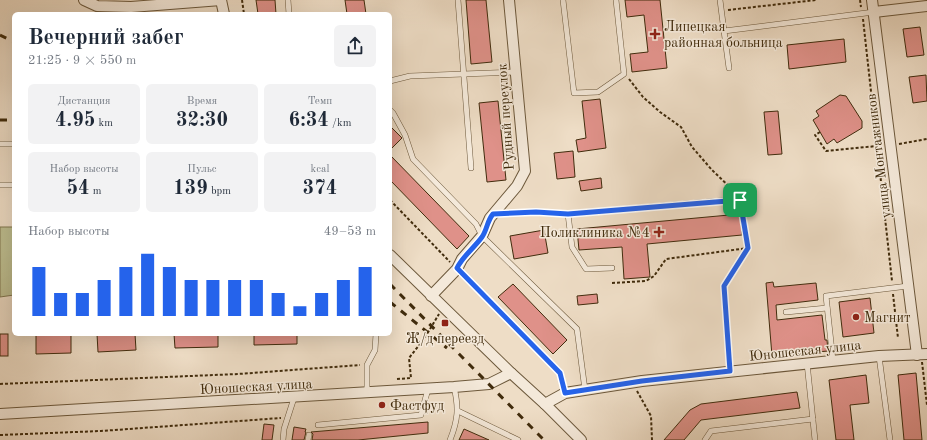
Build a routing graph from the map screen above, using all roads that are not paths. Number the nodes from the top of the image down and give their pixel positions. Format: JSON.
{"nodes":[{"id":1,"x":221,"y":0,"type":"edge"},
{"id":2,"x":288,"y":0,"type":"edge"},
{"id":3,"x":458,"y":0,"type":"edge"},
{"id":4,"x":509,"y":0,"type":"edge"},
{"id":5,"x":563,"y":0,"type":"edge"},
{"id":6,"x":616,"y":0,"type":"edge"},
{"id":7,"x":720,"y":0,"type":"edge"},
{"id":8,"x":872,"y":0,"type":"edge"},
{"id":9,"x":88,"y":1,"type":"edge"},
{"id":10,"x":927,"y":6,"type":"edge"},
{"id":11,"x":224,"y":12,"type":"edge"},
{"id":12,"x":289,"y":12,"type":"edge"},
{"id":13,"x":874,"y":12,"type":"junction"},
{"id":14,"x":724,"y":31,"type":"junction"},
{"id":15,"x":729,"y":68,"type":"dead end"},
{"id":16,"x":516,"y":72,"type":"junction"},
{"id":17,"x":464,"y":74,"type":"junction"},
{"id":18,"x":392,"y":80,"type":"edge"},
{"id":19,"x":392,"y":112,"type":"edge"},
{"id":20,"x":0,"y":144,"type":"edge"},
{"id":21,"x":12,"y":144,"type":"edge"},
{"id":22,"x":471,"y":168,"type":"dead end"},
{"id":23,"x":0,"y":185,"type":"edge"},
{"id":24,"x":12,"y":185,"type":"edge"},
{"id":25,"x":740,"y":200,"type":"road end"},
{"id":26,"x":493,"y":214,"type":"junction"},
{"id":27,"x":568,"y":214,"type":"junction"},
{"id":28,"x":482,"y":236,"type":"junction"},
{"id":29,"x":392,"y":257,"type":"edge"},
{"id":30,"x":612,"y":268,"type":"dead end"},
{"id":31,"x":908,"y":286,"type":"junction"},
{"id":32,"x":431,"y":296,"type":"junction"},
{"id":33,"x":827,"y":308,"type":"junction"},
{"id":34,"x":786,"y":312,"type":"dead end"},
{"id":35,"x":376,"y":336,"type":"edge"},
{"id":36,"x":922,"y":355,"type":"edge"},
{"id":37,"x":879,"y":356,"type":"junction"},
{"id":38,"x":833,"y":361,"type":"junction"},
{"id":39,"x":807,"y":363,"type":"junction"},
{"id":40,"x":510,"y":373,"type":"junction"},
{"id":41,"x":454,"y":388,"type":"junction"},
{"id":42,"x":428,"y":389,"type":"junction"},
{"id":43,"x":585,"y":390,"type":"junction"},
{"id":44,"x":367,"y":393,"type":"junction"},
{"id":45,"x":294,"y":398,"type":"junction"},
{"id":46,"x":545,"y":404,"type":"junction"},
{"id":47,"x":458,"y":411,"type":"junction"},
{"id":48,"x":0,"y":414,"type":"edge"},
{"id":49,"x":813,"y":419,"type":"junction"},
{"id":50,"x":318,"y":425,"type":"dead end"},
{"id":51,"x":283,"y":440,"type":"edge"},
{"id":52,"x":450,"y":440,"type":"edge"},
{"id":53,"x":518,"y":440,"type":"edge"},
{"id":54,"x":581,"y":440,"type":"edge"},
{"id":55,"x":705,"y":440,"type":"edge"},
{"id":56,"x":815,"y":440,"type":"edge"},
{"id":57,"x":890,"y":440,"type":"edge"}],
"edges":[{"from":1,"to":9,"type":"street"},
{"from":1,"to":11,"type":"street"},
{"from":2,"to":12,"type":"lane"},
{"from":3,"to":17,"type":"lane"},
{"from":4,"to":16,"type":"street","name":"Рудный переулок"},
{"from":5,"to":6,"type":"lane"},
{"from":7,"to":14,"type":"lane"},
{"from":8,"to":13,"type":"street","name":"улица Монтажников"},
{"from":10,"to":13,"type":"street"},
{"from":13,"to":14,"type":"lane"},
{"from":13,"to":31,"type":"street","name":"улица Монтажников"},
{"from":14,"to":15,"type":"lane"},
{"from":16,"to":17,"type":"lane"},
{"from":16,"to":26,"type":"street","name":"Рудный переулок"},
{"from":17,"to":18,"type":"lane"},
{"from":17,"to":22,"type":"lane"},
{"from":19,"to":28,"type":"lane"},
{"from":20,"to":21,"type":"lane"},
{"from":23,"to":24,"type":"lane"},
{"from":25,"to":27,"type":"lane"},
{"from":26,"to":27,"type":"lane"},
{"from":26,"to":28,"type":"street","name":"Рудный переулок"},
{"from":27,"to":30,"type":"lane"},
{"from":28,"to":32,"type":"street","name":"Рудный переулок"},
{"from":28,"to":43,"type":"lane"},
{"from":29,"to":32,"type":"street"},
{"from":31,"to":33,"type":"lane"},
{"from":31,"to":36,"type":"street","name":"улица Монтажников"},
{"from":32,"to":40,"type":"street"},
{"from":33,"to":34,"type":"lane"},
{"from":33,"to":38,"type":"lane"},
{"from":35,"to":44,"type":"lane"},
{"from":36,"to":37,"type":"street","name":"Юношеская улица"},
{"from":37,"to":38,"type":"street","name":"Юношеская улица"},
{"from":37,"to":57,"type":"lane"},
{"from":38,"to":39,"type":"street","name":"Юношеская улица"},
{"from":39,"to":43,"type":"street","name":"Юношеская улица"},
{"from":39,"to":49,"type":"lane"},
{"from":40,"to":41,"type":"street","name":"Юношеская улица"},
{"from":40,"to":46,"type":"street"},
{"from":41,"to":42,"type":"street","name":"Юношеская улица"},
{"from":41,"to":47,"type":"lane"},
{"from":42,"to":44,"type":"street","name":"Юношеская улица"},
{"from":42,"to":50,"type":"lane"},
{"from":43,"to":46,"type":"street","name":"Юношеская улица"},
{"from":44,"to":45,"type":"street","name":"Юношеская улица"},
{"from":45,"to":48,"type":"street","name":"Юношеская улица"},
{"from":45,"to":51,"type":"lane"},
{"from":46,"to":54,"type":"street"},
{"from":47,"to":52,"type":"lane"},
{"from":47,"to":53,"type":"lane"},
{"from":49,"to":55,"type":"lane"},
{"from":49,"to":56,"type":"lane"}]}
